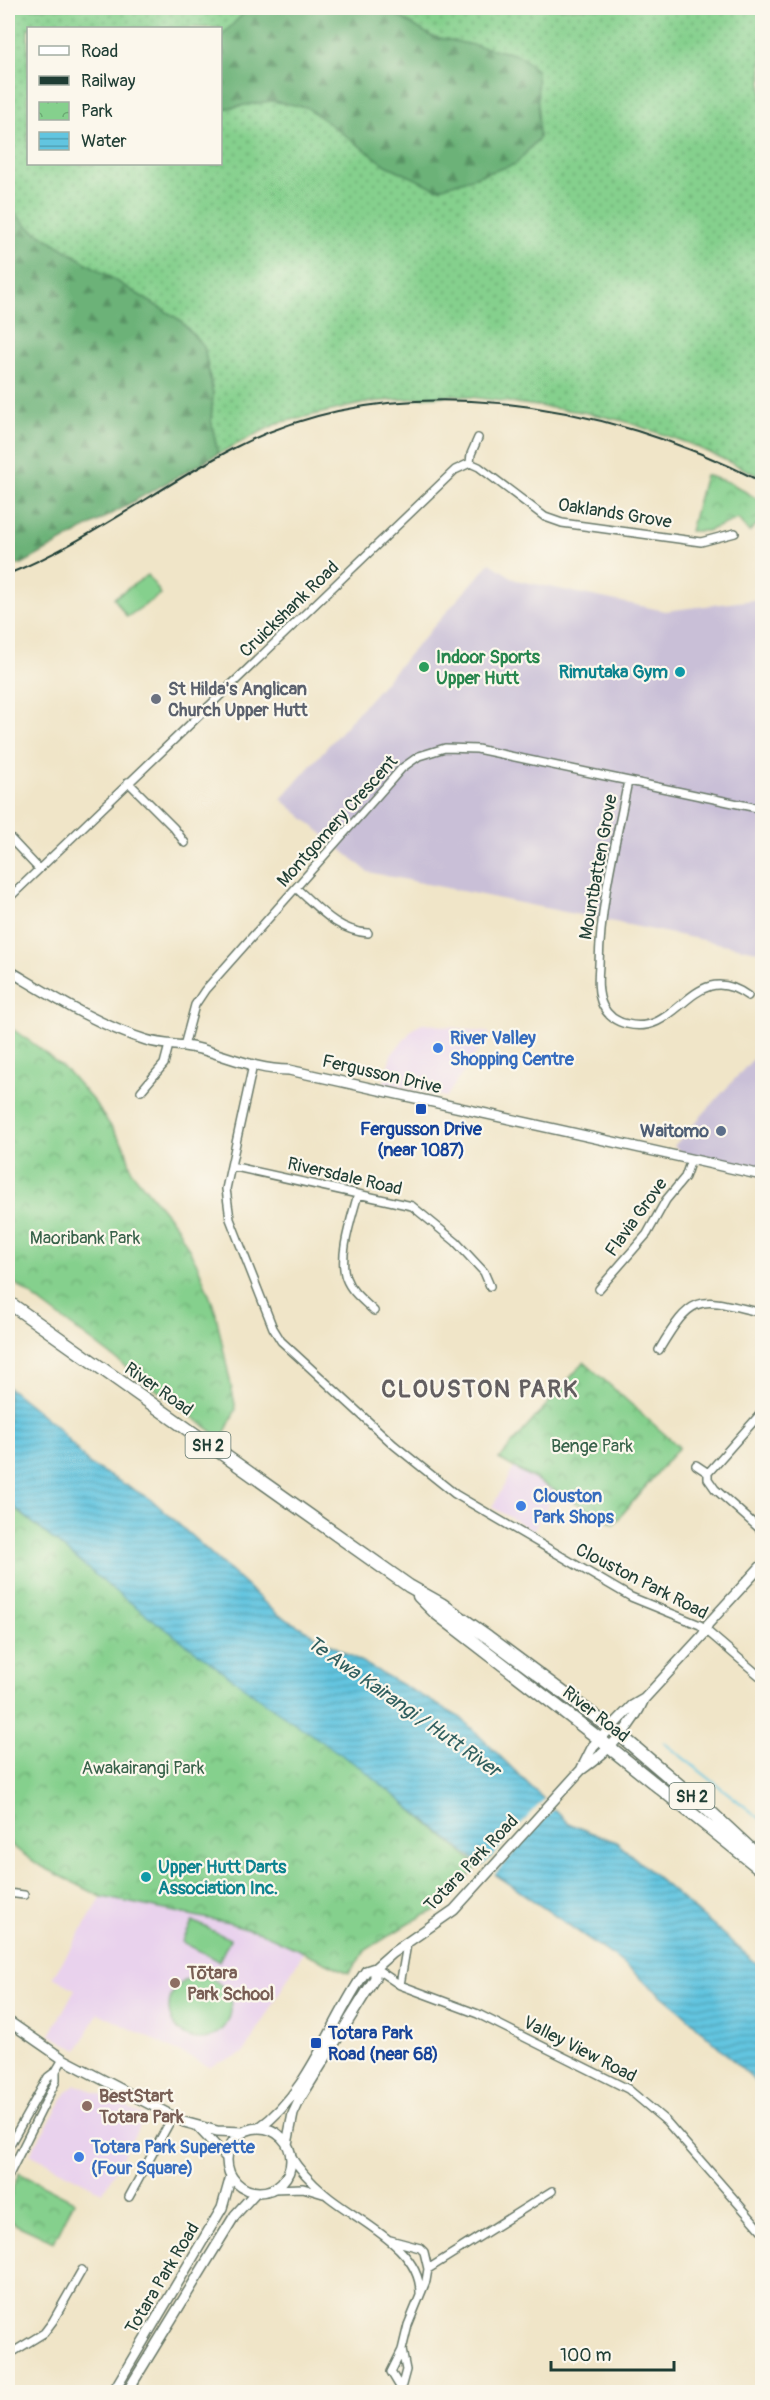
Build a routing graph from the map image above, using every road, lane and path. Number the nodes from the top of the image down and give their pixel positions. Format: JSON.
{"nodes":[{"id":1,"x":478,"y":438,"type":"dead end"},
{"id":2,"x":470,"y":463,"type":"junction"},
{"id":3,"x":735,"y":533,"type":"dead end"},
{"id":4,"x":628,"y":781,"type":"junction"},
{"id":5,"x":128,"y":782,"type":"junction"},
{"id":6,"x":762,"y":808,"type":"edge"},
{"id":7,"x":8,"y":836,"type":"edge"},
{"id":8,"x":185,"y":843,"type":"dead end"},
{"id":9,"x":39,"y":869,"type":"junction"},
{"id":10,"x":297,"y":889,"type":"junction"},
{"id":11,"x":8,"y":899,"type":"edge"},
{"id":12,"x":368,"y":933,"type":"dead end"},
{"id":13,"x":8,"y":970,"type":"edge"},
{"id":14,"x":748,"y":996,"type":"dead end"},
{"id":15,"x":169,"y":1046,"type":"junction"},
{"id":16,"x":184,"y":1046,"type":"junction"},
{"id":17,"x":253,"y":1065,"type":"junction"},
{"id":18,"x":141,"y":1091,"type":"dead end"},
{"id":19,"x":691,"y":1160,"type":"junction"},
{"id":20,"x":231,"y":1166,"type":"junction"},
{"id":21,"x":762,"y":1175,"type":"edge"},
{"id":22,"x":358,"y":1194,"type":"junction"},
{"id":23,"x":490,"y":1286,"type":"dead end"},
{"id":24,"x":599,"y":1289,"type":"dead end"},
{"id":25,"x":8,"y":1302,"type":"edge"},
{"id":26,"x":374,"y":1311,"type":"dead end"},
{"id":27,"x":762,"y":1313,"type":"edge"},
{"id":28,"x":659,"y":1350,"type":"dead end"},
{"id":29,"x":762,"y":1412,"type":"edge"},
{"id":30,"x":696,"y":1465,"type":"dead end"},
{"id":31,"x":708,"y":1473,"type":"junction"},
{"id":32,"x":762,"y":1531,"type":"edge"},
{"id":33,"x":762,"y":1565,"type":"edge"},
{"id":34,"x":409,"y":1586,"type":"junction"},
{"id":35,"x":706,"y":1630,"type":"junction"},
{"id":36,"x":762,"y":1678,"type":"edge"},
{"id":37,"x":615,"y":1732,"type":"junction"},
{"id":38,"x":605,"y":1743,"type":"junction"},
{"id":39,"x":762,"y":1860,"type":"edge"},
{"id":40,"x":762,"y":1870,"type":"edge"},
{"id":41,"x":8,"y":1893,"type":"edge"},
{"id":42,"x":24,"y":1895,"type":"dead end"},
{"id":43,"x":407,"y":1944,"type":"junction"},
{"id":44,"x":375,"y":1968,"type":"junction"},
{"id":45,"x":400,"y":1984,"type":"junction"},
{"id":46,"x":8,"y":2020,"type":"edge"},
{"id":47,"x":63,"y":2059,"type":"junction"},
{"id":48,"x":56,"y":2071,"type":"junction"},
{"id":49,"x":173,"y":2116,"type":"junction"},
{"id":50,"x":198,"y":2127,"type":"junction"},
{"id":51,"x":259,"y":2128,"type":"junction"},
{"id":52,"x":243,"y":2132,"type":"junction"},
{"id":53,"x":287,"y":2144,"type":"junction"},
{"id":54,"x":8,"y":2148,"type":"edge"},
{"id":55,"x":291,"y":2156,"type":"junction"},
{"id":56,"x":227,"y":2158,"type":"junction"},
{"id":57,"x":231,"y":2176,"type":"junction"},
{"id":58,"x":8,"y":2177,"type":"edge"},
{"id":59,"x":273,"y":2189,"type":"junction"},
{"id":60,"x":552,"y":2191,"type":"dead end"},
{"id":61,"x":256,"y":2192,"type":"junction"},
{"id":62,"x":325,"y":2194,"type":"junction"},
{"id":63,"x":129,"y":2197,"type":"dead end"},
{"id":64,"x":762,"y":2231,"type":"edge"},
{"id":65,"x":390,"y":2240,"type":"junction"},
{"id":66,"x":428,"y":2269,"type":"junction"},
{"id":67,"x":82,"y":2270,"type":"dead end"},
{"id":68,"x":420,"y":2294,"type":"junction"},
{"id":69,"x":402,"y":2350,"type":"junction"},
{"id":70,"x":8,"y":2355,"type":"edge"},
{"id":71,"x":400,"y":2390,"type":"edge"},
{"id":72,"x":113,"y":2392,"type":"edge"},
{"id":73,"x":127,"y":2392,"type":"edge"}],
"edges":[{"from":1,"to":2,"type":"street"},
{"from":2,"to":3,"type":"street","name":"Oaklands Grove"},
{"from":2,"to":5,"type":"street","name":"Cruickshank Road"},
{"from":4,"to":6,"type":"street","name":"Montgomery Crescent"},
{"from":4,"to":10,"type":"street","name":"Montgomery Crescent"},
{"from":4,"to":14,"type":"street","name":"Mountbatten Grove"},
{"from":5,"to":8,"type":"street"},
{"from":5,"to":9,"type":"street","name":"Cruickshank Road"},
{"from":7,"to":9,"type":"street"},
{"from":9,"to":11,"type":"street","name":"Cruickshank Road"},
{"from":10,"to":12,"type":"street"},
{"from":10,"to":16,"type":"street","name":"Montgomery Crescent"},
{"from":13,"to":15,"type":"street","name":"Fergusson Drive"},
{"from":15,"to":16,"type":"street","name":"Fergusson Drive"},
{"from":15,"to":18,"type":"street"},
{"from":16,"to":17,"type":"street","name":"Fergusson Drive"},
{"from":17,"to":19,"type":"street","name":"Fergusson Drive"},
{"from":17,"to":20,"type":"street","name":"Clouston Park Road"},
{"from":19,"to":21,"type":"street","name":"Fergusson Drive"},
{"from":19,"to":24,"type":"street","name":"Flavia Grove"},
{"from":20,"to":22,"type":"street","name":"Riversdale Road"},
{"from":20,"to":35,"type":"street","name":"Clouston Park Road"},
{"from":22,"to":23,"type":"street","name":"Riversdale Road"},
{"from":22,"to":26,"type":"street"},
{"from":25,"to":34,"type":"highway","name":"River Road","number":"SH 2"},
{"from":27,"to":28,"type":"street"},
{"from":29,"to":31,"type":"street"},
{"from":30,"to":31,"type":"street"},
{"from":31,"to":32,"type":"street"},
{"from":33,"to":35,"type":"street","name":"Totara Park Road"},
{"from":34,"to":37,"type":"highway","name":"River Road","number":"SH 2"},
{"from":34,"to":38,"type":"highway","name":"River Road","number":"SH 2"},
{"from":35,"to":36,"type":"street","name":"Clouston Park Road"},
{"from":35,"to":37,"type":"street","name":"Totara Park Road"},
{"from":37,"to":38,"type":"street","name":"Totara Park Road"},
{"from":37,"to":39,"type":"highway","name":"River Road","number":"SH 2"},
{"from":38,"to":40,"type":"highway","name":"River Road","number":"SH 2"},
{"from":38,"to":43,"type":"street","name":"Totara Park Road"},
{"from":41,"to":42,"type":"street"},
{"from":43,"to":44,"type":"street","name":"Totara Park Road"},
{"from":43,"to":45,"type":"street"},
{"from":44,"to":45,"type":"street","name":"Valley View Road"},
{"from":44,"to":51,"type":"street","name":"Totara Park Road"},
{"from":44,"to":53,"type":"street"},
{"from":45,"to":64,"type":"street","name":"Valley View Road"},
{"from":46,"to":47,"type":"street"},
{"from":47,"to":48,"type":"street"},
{"from":47,"to":49,"type":"street"},
{"from":48,"to":54,"type":"street"},
{"from":48,"to":58,"type":"street"},
{"from":49,"to":50,"type":"street"},
{"from":49,"to":63,"type":"street"},
{"from":50,"to":52,"type":"street"},
{"from":50,"to":56,"type":"street"},
{"from":51,"to":52,"type":"street"},
{"from":51,"to":53,"type":"street"},
{"from":52,"to":56,"type":"street"},
{"from":53,"to":55,"type":"street"},
{"from":55,"to":59,"type":"street"},
{"from":55,"to":62,"type":"street"},
{"from":56,"to":57,"type":"street"},
{"from":57,"to":61,"type":"street"},
{"from":57,"to":72,"type":"street","name":"Totara Park Road"},
{"from":59,"to":61,"type":"street"},
{"from":59,"to":62,"type":"street"},
{"from":60,"to":66,"type":"street"},
{"from":61,"to":73,"type":"street","name":"Totara Park Road"},
{"from":62,"to":65,"type":"street"},
{"from":65,"to":66,"type":"street"},
{"from":65,"to":68,"type":"street"},
{"from":66,"to":68,"type":"street"},
{"from":67,"to":70,"type":"street"},
{"from":68,"to":69,"type":"street"},
{"from":69,"to":71,"type":"street"},
{"from":69,"to":71,"type":"street"}]}
